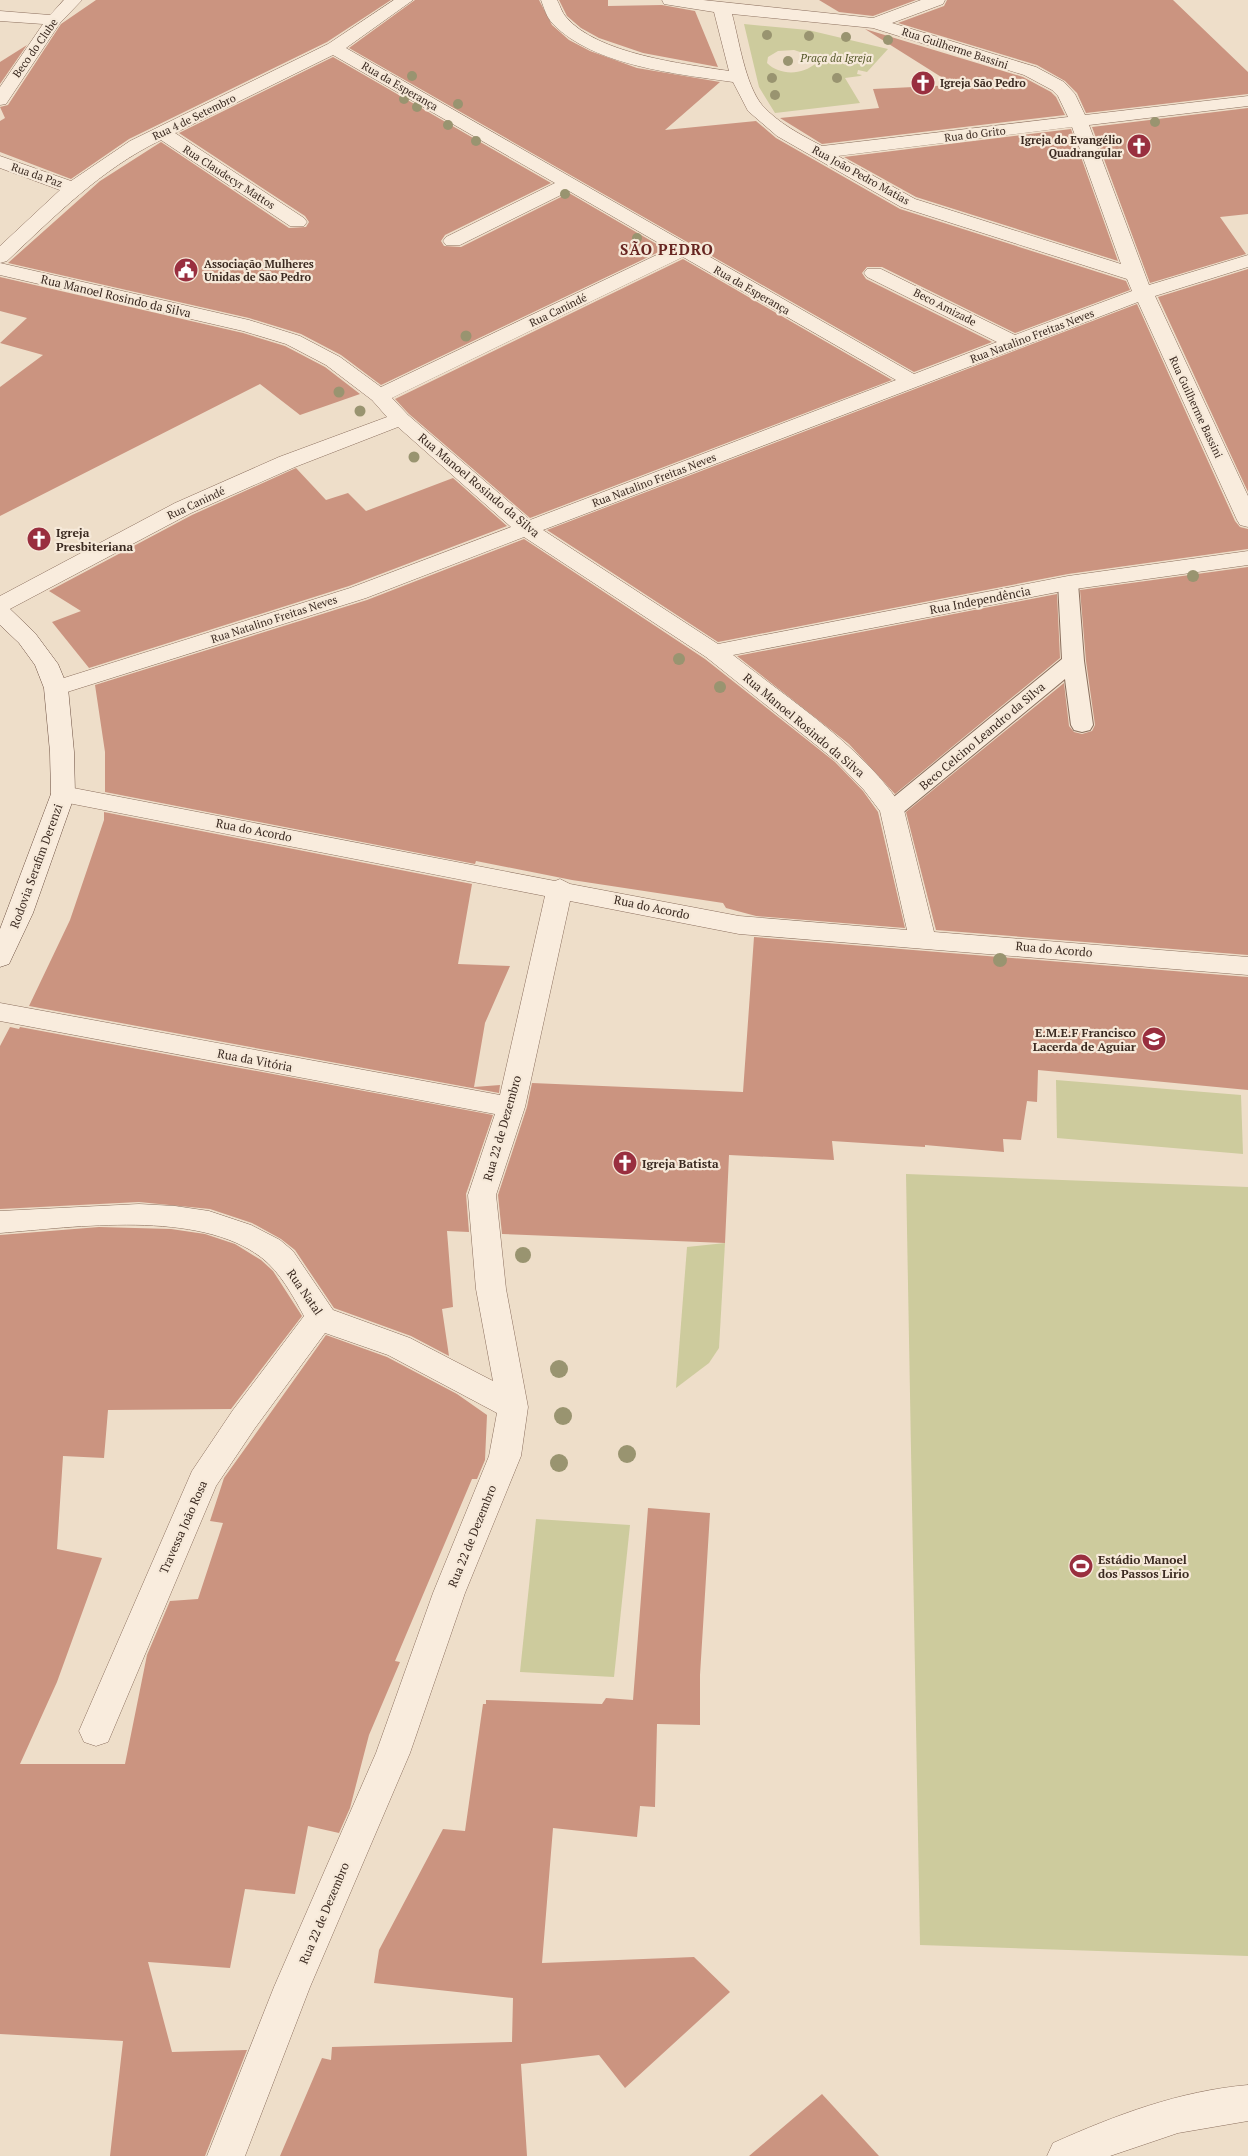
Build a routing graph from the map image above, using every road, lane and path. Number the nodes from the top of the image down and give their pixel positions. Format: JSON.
{"nodes":[{"id":1,"x":74,"y":0,"type":"edge"},
{"id":2,"x":405,"y":0,"type":"edge"},
{"id":3,"x":549,"y":0,"type":"edge"},
{"id":4,"x":670,"y":0,"type":"edge"},
{"id":5,"x":937,"y":0,"type":"edge"},
{"id":6,"x":722,"y":8,"type":"junction"},
{"id":7,"x":0,"y":16,"type":"edge"},
{"id":8,"x":54,"y":20,"type":"junction"},
{"id":9,"x":876,"y":23,"type":"junction"},
{"id":10,"x":334,"y":48,"type":"junction"},
{"id":11,"x":740,"y":78,"type":"junction"},
{"id":12,"x":0,"y":100,"type":"edge"},
{"id":13,"x":1248,"y":101,"type":"edge"},
{"id":14,"x":1079,"y":122,"type":"junction"},
{"id":15,"x":162,"y":132,"type":"junction"},
{"id":16,"x":821,"y":152,"type":"junction"},
{"id":17,"x":0,"y":162,"type":"edge"},
{"id":18,"x":569,"y":184,"type":"junction"},
{"id":19,"x":73,"y":188,"type":"junction"},
{"id":20,"x":297,"y":222,"type":"dead end"},
{"id":21,"x":453,"y":241,"type":"dead end"},
{"id":22,"x":682,"y":250,"type":"junction"},
{"id":23,"x":0,"y":257,"type":"edge"},
{"id":24,"x":1248,"y":261,"type":"edge"},
{"id":25,"x":0,"y":269,"type":"edge"},
{"id":26,"x":874,"y":273,"type":"dead end"},
{"id":27,"x":1140,"y":284,"type":"junction"},
{"id":28,"x":1015,"y":343,"type":"junction"},
{"id":29,"x":910,"y":380,"type":"junction"},
{"id":30,"x":379,"y":396,"type":"junction"},
{"id":31,"x":401,"y":419,"type":"junction"},
{"id":32,"x":1248,"y":520,"type":"edge"},
{"id":33,"x":528,"y":529,"type":"junction"},
{"id":34,"x":1248,"y":558,"type":"edge"},
{"id":35,"x":1068,"y":583,"type":"junction"},
{"id":36,"x":0,"y":605,"type":"edge"},
{"id":37,"x":0,"y":612,"type":"edge"},
{"id":38,"x":714,"y":652,"type":"junction"},
{"id":39,"x":1073,"y":661,"type":"junction"},
{"id":40,"x":56,"y":688,"type":"junction"},
{"id":41,"x":1082,"y":725,"type":"dead end"},
{"id":42,"x":63,"y":794,"type":"junction"},
{"id":43,"x":892,"y":810,"type":"junction"},
{"id":44,"x":560,"y":888,"type":"junction"},
{"id":45,"x":922,"y":938,"type":"junction"},
{"id":46,"x":0,"y":958,"type":"edge"},
{"id":47,"x":1248,"y":966,"type":"edge"},
{"id":48,"x":0,"y":1012,"type":"edge"},
{"id":49,"x":511,"y":1107,"type":"junction"},
{"id":50,"x":0,"y":1222,"type":"edge"},
{"id":51,"x":320,"y":1317,"type":"junction"},
{"id":52,"x":513,"y":1407,"type":"junction"},
{"id":53,"x":96,"y":1731,"type":"dead end"},
{"id":54,"x":1248,"y":2103,"type":"edge"},
{"id":55,"x":226,"y":2156,"type":"edge"},
{"id":56,"x":1066,"y":2156,"type":"edge"}],
"edges":[{"from":1,"to":8,"type":"street","name":"Beco do Clube"},
{"from":2,"to":10,"type":"street","name":"Rua 4 de Setembro"},
{"from":3,"to":11,"type":"street"},
{"from":4,"to":6,"type":"street","name":"Rua Guilherme Bassini"},
{"from":5,"to":9,"type":"street"},
{"from":6,"to":9,"type":"street","name":"Rua Guilherme Bassini"},
{"from":6,"to":11,"type":"street","name":"Rua João Pedro Matias"},
{"from":7,"to":8,"type":"street"},
{"from":8,"to":12,"type":"street","name":"Beco do Clube"},
{"from":9,"to":14,"type":"street","name":"Rua Guilherme Bassini"},
{"from":10,"to":15,"type":"street","name":"Rua 4 de Setembro"},
{"from":10,"to":18,"type":"street","name":"Rua da Esperança"},
{"from":11,"to":16,"type":"street","name":"Rua João Pedro Matias"},
{"from":13,"to":14,"type":"street","name":"Rua do Grito"},
{"from":14,"to":16,"type":"street","name":"Rua do Grito"},
{"from":14,"to":27,"type":"street","name":"Rua Guilherme Bassini"},
{"from":15,"to":19,"type":"street","name":"Rua 4 de Setembro"},
{"from":15,"to":20,"type":"street","name":"Rua Claudecyr Mattos"},
{"from":16,"to":27,"type":"street","name":"Rua João Pedro Matias"},
{"from":17,"to":19,"type":"street","name":"Rua da Paz"},
{"from":18,"to":21,"type":"street"},
{"from":18,"to":22,"type":"street","name":"Rua da Esperança"},
{"from":19,"to":23,"type":"street","name":"Rua 4 de Setembro"},
{"from":22,"to":29,"type":"street","name":"Rua da Esperança"},
{"from":22,"to":30,"type":"street","name":"Rua Canindé"},
{"from":24,"to":27,"type":"street","name":"Rua Natalino Freitas Neves"},
{"from":25,"to":30,"type":"street","name":"Rua Manoel Rosindo da Silva"},
{"from":26,"to":28,"type":"street","name":"Beco Amizade"},
{"from":27,"to":28,"type":"street","name":"Rua Natalino Freitas Neves"},
{"from":27,"to":32,"type":"street","name":"Rua Guilherme Bassini"},
{"from":28,"to":29,"type":"street","name":"Rua Natalino Freitas Neves"},
{"from":29,"to":33,"type":"street","name":"Rua Natalino Freitas Neves"},
{"from":30,"to":31,"type":"street","name":"Rua Manoel Rosindo da Silva"},
{"from":31,"to":33,"type":"street","name":"Rua Manoel Rosindo da Silva"},
{"from":31,"to":36,"type":"street","name":"Rua Canindé"},
{"from":33,"to":38,"type":"street","name":"Rua Manoel Rosindo da Silva"},
{"from":33,"to":40,"type":"street","name":"Rua Natalino Freitas Neves"},
{"from":34,"to":35,"type":"street","name":"Rua Independência"},
{"from":35,"to":38,"type":"street","name":"Rua Independência"},
{"from":35,"to":39,"type":"lane"},
{"from":37,"to":40,"type":"street","name":"Rodovia Serafim Derenzi"},
{"from":38,"to":43,"type":"street","name":"Rua Manoel Rosindo da Silva"},
{"from":39,"to":41,"type":"lane"},
{"from":39,"to":43,"type":"lane","name":"Beco Celcino Leandro da Silva"},
{"from":40,"to":42,"type":"street","name":"Rodovia Serafim Derenzi"},
{"from":42,"to":44,"type":"street","name":"Rua do Acordo"},
{"from":42,"to":46,"type":"street","name":"Rodovia Serafim Derenzi"},
{"from":43,"to":45,"type":"street","name":"Rua Manoel Rosindo da Silva"},
{"from":44,"to":45,"type":"street","name":"Rua do Acordo"},
{"from":44,"to":49,"type":"street","name":"Rua 22 de Dezembro"},
{"from":45,"to":47,"type":"street","name":"Rua do Acordo"},
{"from":48,"to":49,"type":"street","name":"Rua da Vitória"},
{"from":49,"to":52,"type":"street","name":"Rua 22 de Dezembro"},
{"from":50,"to":51,"type":"street","name":"Rua Natal"},
{"from":51,"to":52,"type":"street","name":"Rua Natal"},
{"from":51,"to":53,"type":"street","name":"Travessa João Rosa"},
{"from":52,"to":55,"type":"street","name":"Rua 22 de Dezembro"},
{"from":54,"to":56,"type":"street"}]}
